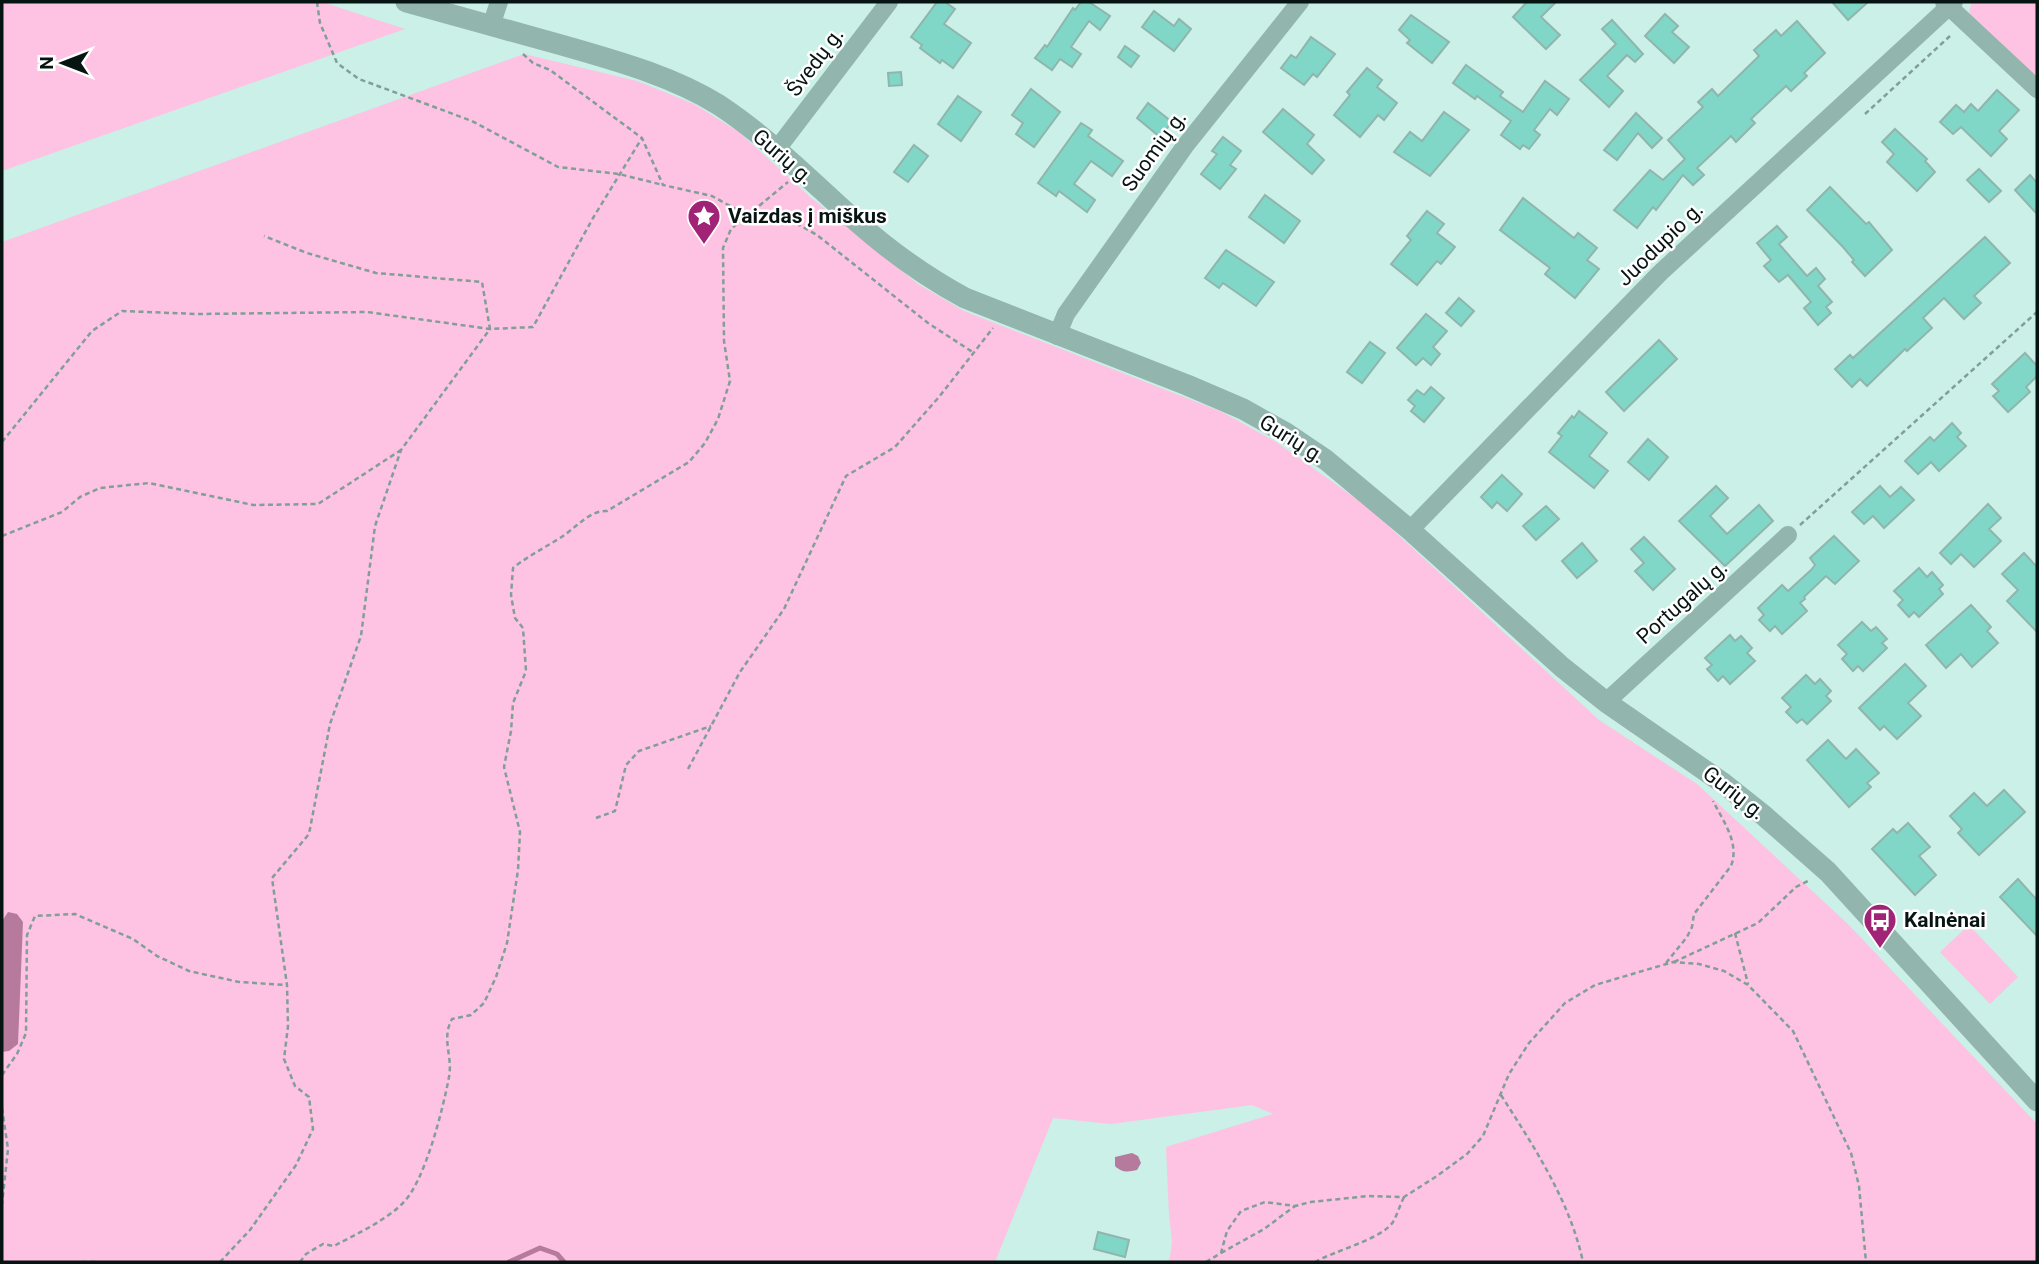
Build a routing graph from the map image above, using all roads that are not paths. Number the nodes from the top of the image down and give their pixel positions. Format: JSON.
{"nodes":[{"id":1,"x":406,"y":2,"type":"edge"},
{"id":2,"x":499,"y":2,"type":"edge"},
{"id":3,"x":889,"y":2,"type":"edge"},
{"id":4,"x":1300,"y":2,"type":"edge"},
{"id":5,"x":1949,"y":3,"type":"edge"},
{"id":6,"x":491,"y":26,"type":"junction"},
{"id":7,"x":2037,"y":89,"type":"edge"},
{"id":8,"x":777,"y":149,"type":"junction"},
{"id":9,"x":1057,"y":336,"type":"junction"},
{"id":10,"x":1410,"y":530,"type":"junction"},
{"id":11,"x":1788,"y":535,"type":"road end"},
{"id":12,"x":1606,"y":702,"type":"junction"},
{"id":13,"x":2037,"y":1101,"type":"edge"}],
"edges":[{"from":1,"to":6,"type":"street","name":"Gurių g."},
{"from":2,"to":6,"type":"street"},
{"from":3,"to":8,"type":"street","name":"Švedų g."},
{"from":4,"to":9,"type":"street","name":"Suomių g."},
{"from":5,"to":7,"type":"street"},
{"from":5,"to":10,"type":"street","name":"Juodupio g."},
{"from":6,"to":8,"type":"street","name":"Gurių g."},
{"from":8,"to":9,"type":"street","name":"Gurių g."},
{"from":9,"to":10,"type":"street","name":"Gurių g."},
{"from":10,"to":12,"type":"street","name":"Gurių g."},
{"from":11,"to":12,"type":"street","name":"Portugalų g."},
{"from":12,"to":13,"type":"street","name":"Gurių g."}]}
